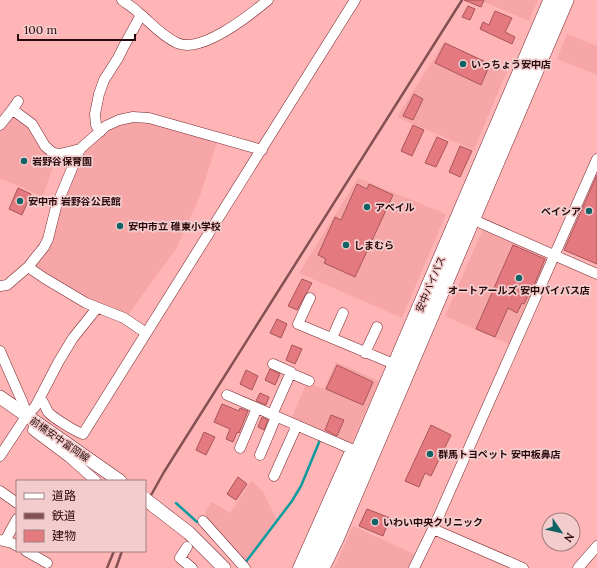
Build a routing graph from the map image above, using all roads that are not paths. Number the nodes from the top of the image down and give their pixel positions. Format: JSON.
{"nodes":[{"id":1,"x":122,"y":0,"type":"edge"},
{"id":2,"x":268,"y":0,"type":"edge"},
{"id":3,"x":355,"y":0,"type":"edge"},
{"id":4,"x":551,"y":0,"type":"edge"},
{"id":5,"x":566,"y":0,"type":"edge"},
{"id":6,"x":141,"y":15,"type":"junction"},
{"id":7,"x":0,"y":125,"type":"edge"},
{"id":8,"x":100,"y":132,"type":"junction"},
{"id":9,"x":80,"y":150,"type":"junction"},
{"id":10,"x":262,"y":150,"type":"junction"},
{"id":11,"x":597,"y":159,"type":"edge"},
{"id":12,"x":466,"y":217,"type":"junction"},
{"id":13,"x":554,"y":255,"type":"junction"},
{"id":14,"x":28,"y":267,"type":"junction"},
{"id":15,"x":597,"y":274,"type":"edge"},
{"id":16,"x":0,"y":286,"type":"edge"},
{"id":17,"x":310,"y":298,"type":"dead end"},
{"id":18,"x":97,"y":308,"type":"junction"},
{"id":19,"x":343,"y":313,"type":"dead end"},
{"id":20,"x":377,"y":327,"type":"dead end"},
{"id":21,"x":146,"y":333,"type":"junction"},
{"id":22,"x":332,"y":338,"type":"junction"},
{"id":23,"x":0,"y":351,"type":"edge"},
{"id":24,"x":365,"y":353,"type":"junction"},
{"id":25,"x":273,"y":364,"type":"dead end"},
{"id":26,"x":402,"y":367,"type":"junction"},
{"id":27,"x":290,"y":373,"type":"junction"},
{"id":28,"x":309,"y":381,"type":"dead end"},
{"id":29,"x":227,"y":395,"type":"dead end"},
{"id":30,"x":0,"y":396,"type":"edge"},
{"id":31,"x":40,"y":398,"type":"junction"},
{"id":32,"x":257,"y":408,"type":"junction"},
{"id":33,"x":274,"y":416,"type":"junction"},
{"id":34,"x":32,"y":419,"type":"junction"},
{"id":35,"x":296,"y":425,"type":"junction"},
{"id":36,"x":240,"y":448,"type":"dead end"},
{"id":37,"x":360,"y":453,"type":"junction"},
{"id":38,"x":260,"y":455,"type":"dead end"},
{"id":39,"x":0,"y":456,"type":"edge"},
{"id":40,"x":274,"y":476,"type":"dead end"},
{"id":41,"x":84,"y":477,"type":"edge"},
{"id":42,"x":119,"y":480,"type":"edge"},
{"id":43,"x":0,"y":491,"type":"edge"},
{"id":44,"x":16,"y":502,"type":"edge"},
{"id":45,"x":150,"y":502,"type":"edge"},
{"id":46,"x":16,"y":520,"type":"edge"},
{"id":47,"x":203,"y":526,"type":"dead end"},
{"id":48,"x":433,"y":529,"type":"junction"},
{"id":49,"x":2,"y":541,"type":"edge"},
{"id":50,"x":16,"y":546,"type":"edge"},
{"id":51,"x":597,"y":546,"type":"edge"},
{"id":52,"x":187,"y":547,"type":"dead end"},
{"id":53,"x":30,"y":552,"type":"edge"},
{"id":54,"x":47,"y":563,"type":"dead end"},
{"id":55,"x":192,"y":568,"type":"edge"},
{"id":56,"x":224,"y":568,"type":"edge"},
{"id":57,"x":245,"y":568,"type":"edge"},
{"id":58,"x":298,"y":568,"type":"edge"},
{"id":59,"x":306,"y":568,"type":"edge"},
{"id":60,"x":322,"y":568,"type":"edge"},
{"id":61,"x":414,"y":568,"type":"edge"},
{"id":62,"x":523,"y":568,"type":"edge"},
{"id":63,"x":578,"y":568,"type":"edge"}],
"edges":[{"from":1,"to":6,"type":"street"},
{"from":2,"to":6,"type":"street"},
{"from":3,"to":10,"type":"street"},
{"from":4,"to":12,"type":"highway","name":"安中バイパス"},
{"from":5,"to":12,"type":"highway","name":"安中バイパス"},
{"from":6,"to":8,"type":"street"},
{"from":7,"to":9,"type":"street"},
{"from":8,"to":9,"type":"street"},
{"from":8,"to":10,"type":"street"},
{"from":9,"to":14,"type":"street"},
{"from":10,"to":21,"type":"street"},
{"from":11,"to":13,"type":"street"},
{"from":12,"to":13,"type":"street"},
{"from":12,"to":26,"type":"highway","name":"安中バイパス"},
{"from":13,"to":15,"type":"street"},
{"from":13,"to":48,"type":"street"},
{"from":14,"to":16,"type":"street"},
{"from":14,"to":18,"type":"street"},
{"from":17,"to":22,"type":"street"},
{"from":18,"to":21,"type":"street"},
{"from":18,"to":31,"type":"street"},
{"from":19,"to":22,"type":"street"},
{"from":20,"to":24,"type":"street"},
{"from":21,"to":31,"type":"street"},
{"from":22,"to":24,"type":"street"},
{"from":23,"to":34,"type":"street"},
{"from":24,"to":26,"type":"street"},
{"from":25,"to":27,"type":"street"},
{"from":26,"to":37,"type":"highway","name":"安中バイパス"},
{"from":27,"to":28,"type":"street"},
{"from":27,"to":33,"type":"street"},
{"from":29,"to":32,"type":"street"},
{"from":30,"to":34,"type":"main road","name":"前橋安中富岡線"},
{"from":31,"to":34,"type":"street"},
{"from":32,"to":33,"type":"street"},
{"from":32,"to":36,"type":"street"},
{"from":33,"to":35,"type":"street"},
{"from":33,"to":38,"type":"street"},
{"from":34,"to":39,"type":"street"},
{"from":34,"to":41,"type":"street"},
{"from":34,"to":42,"type":"main road","name":"前橋安中富岡線"},
{"from":35,"to":37,"type":"street"},
{"from":35,"to":40,"type":"street"},
{"from":37,"to":58,"type":"street"},
{"from":37,"to":59,"type":"highway","name":"安中バイパス"},
{"from":37,"to":60,"type":"highway","name":"安中バイパス"},
{"from":43,"to":44,"type":"street"},
{"from":45,"to":56,"type":"main road"},
{"from":46,"to":49,"type":"street"},
{"from":47,"to":57,"type":"street"},
{"from":48,"to":61,"type":"street"},
{"from":48,"to":62,"type":"street"},
{"from":49,"to":50,"type":"street"},
{"from":51,"to":63,"type":"street"},
{"from":52,"to":55,"type":"street"},
{"from":53,"to":54,"type":"street"}]}
